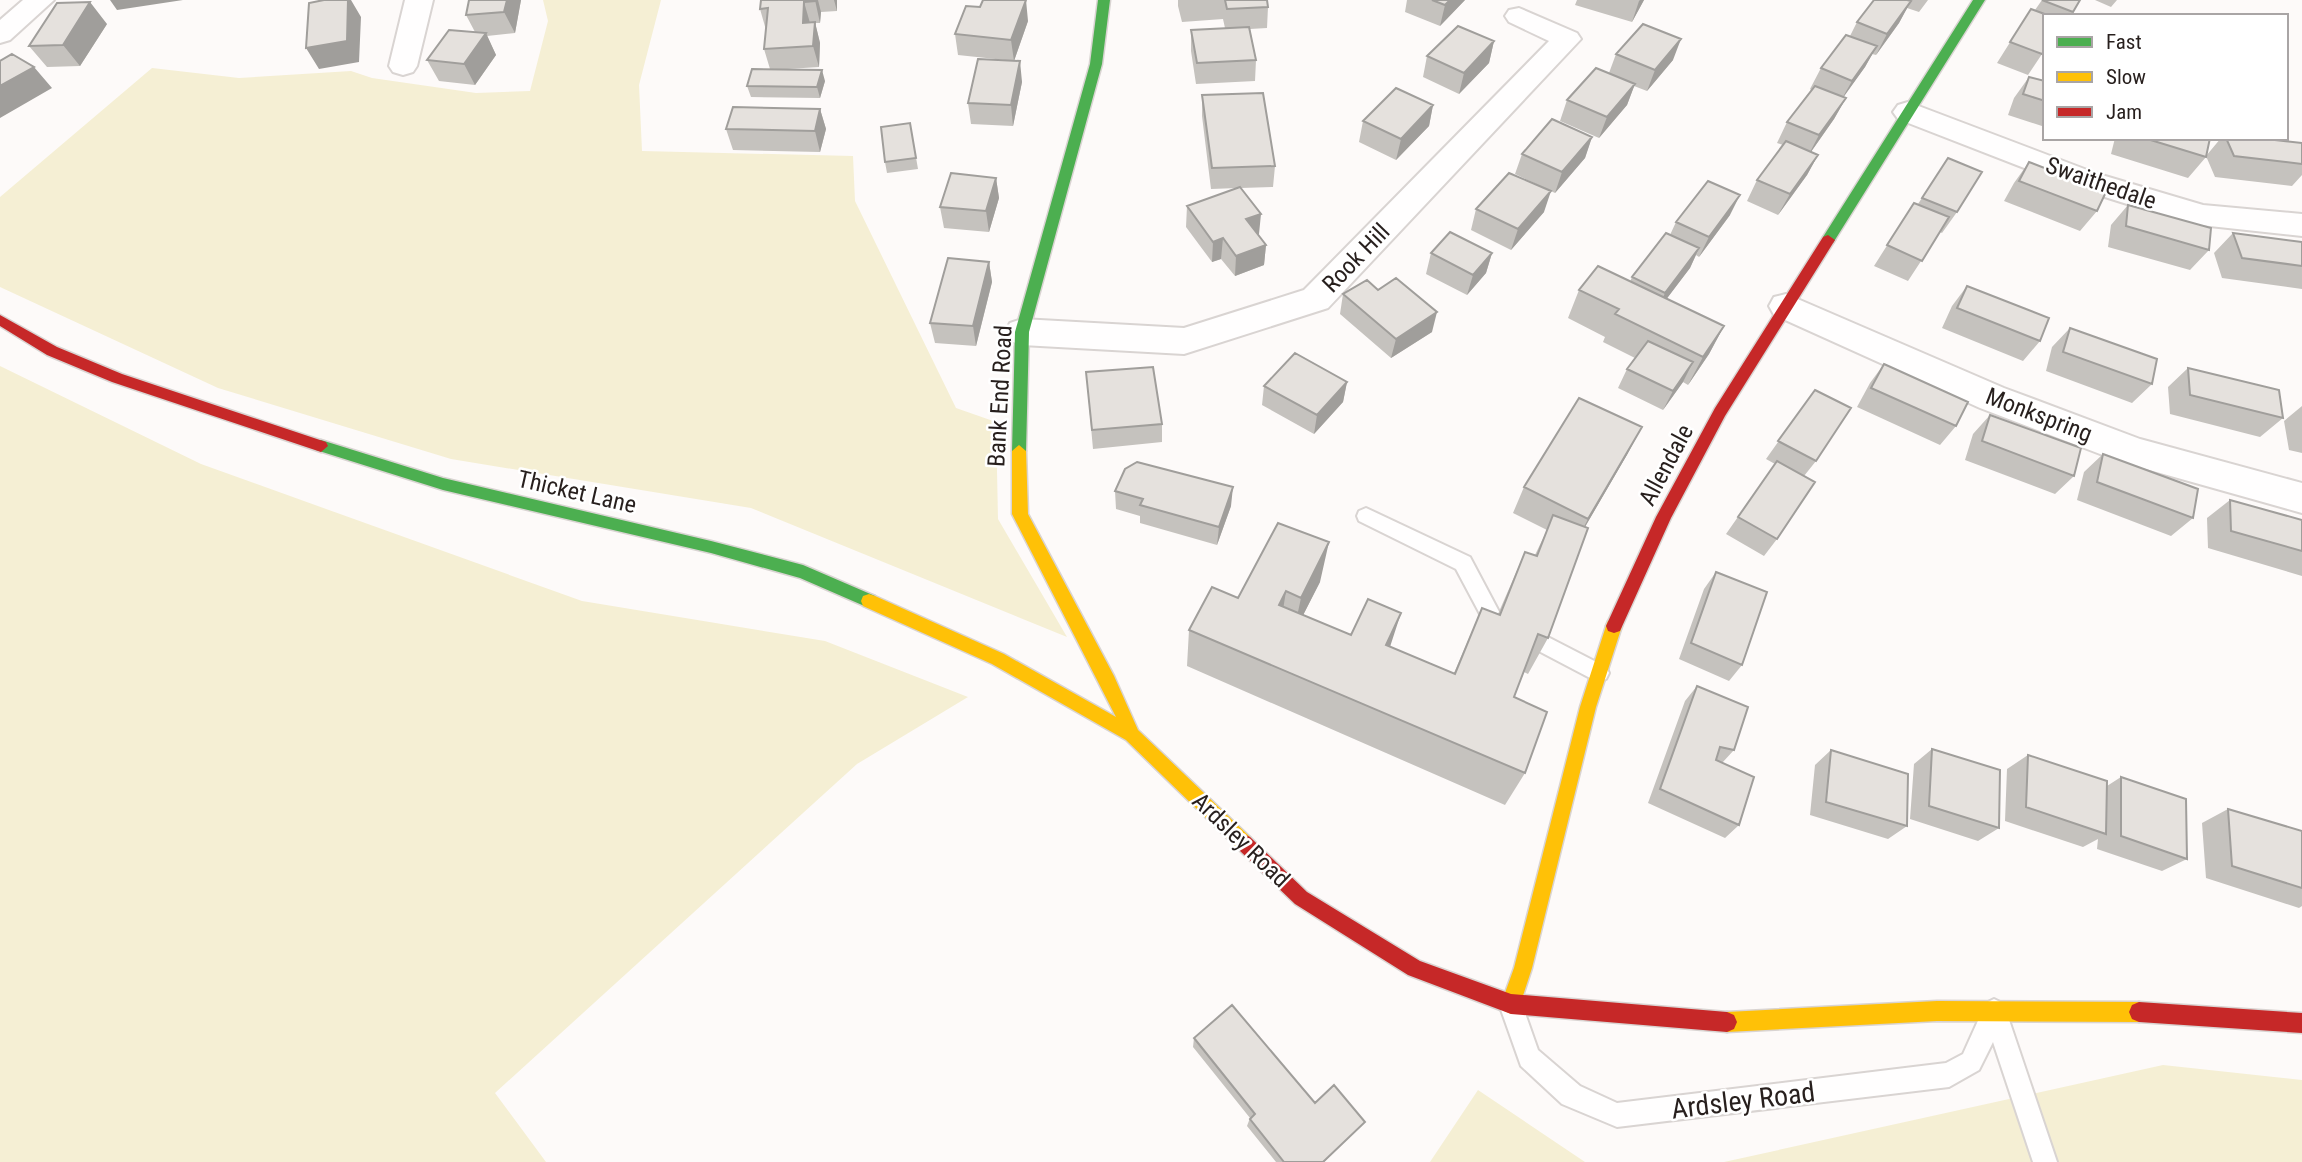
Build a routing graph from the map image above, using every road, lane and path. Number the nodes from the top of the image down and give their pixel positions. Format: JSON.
{"nodes":[{"id":1,"x":40,"y":0,"type":"edge"},
{"id":2,"x":419,"y":0,"type":"edge"},
{"id":3,"x":1104,"y":0,"type":"edge"},
{"id":4,"x":1979,"y":0,"type":"edge"},
{"id":5,"x":1519,"y":16,"type":"dead end"},
{"id":6,"x":0,"y":34,"type":"edge"},
{"id":7,"x":403,"y":66,"type":"dead end"},
{"id":8,"x":1908,"y":112,"type":"junction"},
{"id":9,"x":2302,"y":225,"type":"edge"},
{"id":10,"x":1786,"y":306,"type":"junction"},
{"id":11,"x":0,"y":320,"type":"edge"},
{"id":12,"x":1022,"y":332,"type":"junction"},
{"id":13,"x":2302,"y":498,"type":"edge"},
{"id":14,"x":1366,"y":516,"type":"dead end"},
{"id":15,"x":1495,"y":623,"type":"edge"},
{"id":16,"x":1540,"y":642,"type":"edge"},
{"id":17,"x":1599,"y":673,"type":"junction"},
{"id":18,"x":1132,"y":735,"type":"junction"},
{"id":19,"x":1511,"y":1004,"type":"junction"},
{"id":20,"x":1994,"y":1011,"type":"junction"},
{"id":21,"x":2302,"y":1023,"type":"edge"},
{"id":22,"x":2045,"y":1162,"type":"edge"}],
"edges":[{"from":1,"to":6,"type":"street"},
{"from":2,"to":7,"type":"street"},
{"from":3,"to":12,"type":"street","name":"Bank End Road"},
{"from":4,"to":8,"type":"street","name":"Allendale"},
{"from":5,"to":12,"type":"street","name":"Rook Hill"},
{"from":8,"to":9,"type":"street","name":"Swaithedale"},
{"from":8,"to":10,"type":"street","name":"Allendale"},
{"from":10,"to":13,"type":"street","name":"Monkspring"},
{"from":10,"to":17,"type":"street","name":"Allendale"},
{"from":11,"to":18,"type":"street","name":"Thicket Lane"},
{"from":12,"to":18,"type":"street","name":"Bank End Road"},
{"from":14,"to":15,"type":"lane"},
{"from":16,"to":17,"type":"lane"},
{"from":17,"to":19,"type":"street","name":"Allendale"},
{"from":18,"to":19,"type":"street","name":"Ardsley Road"},
{"from":19,"to":20,"type":"street","name":"Ardsley Road"},
{"from":19,"to":20,"type":"lane","name":"Ardsley Road"},
{"from":20,"to":21,"type":"street","name":"Ardsley Road"},
{"from":20,"to":22,"type":"lane"}]}
